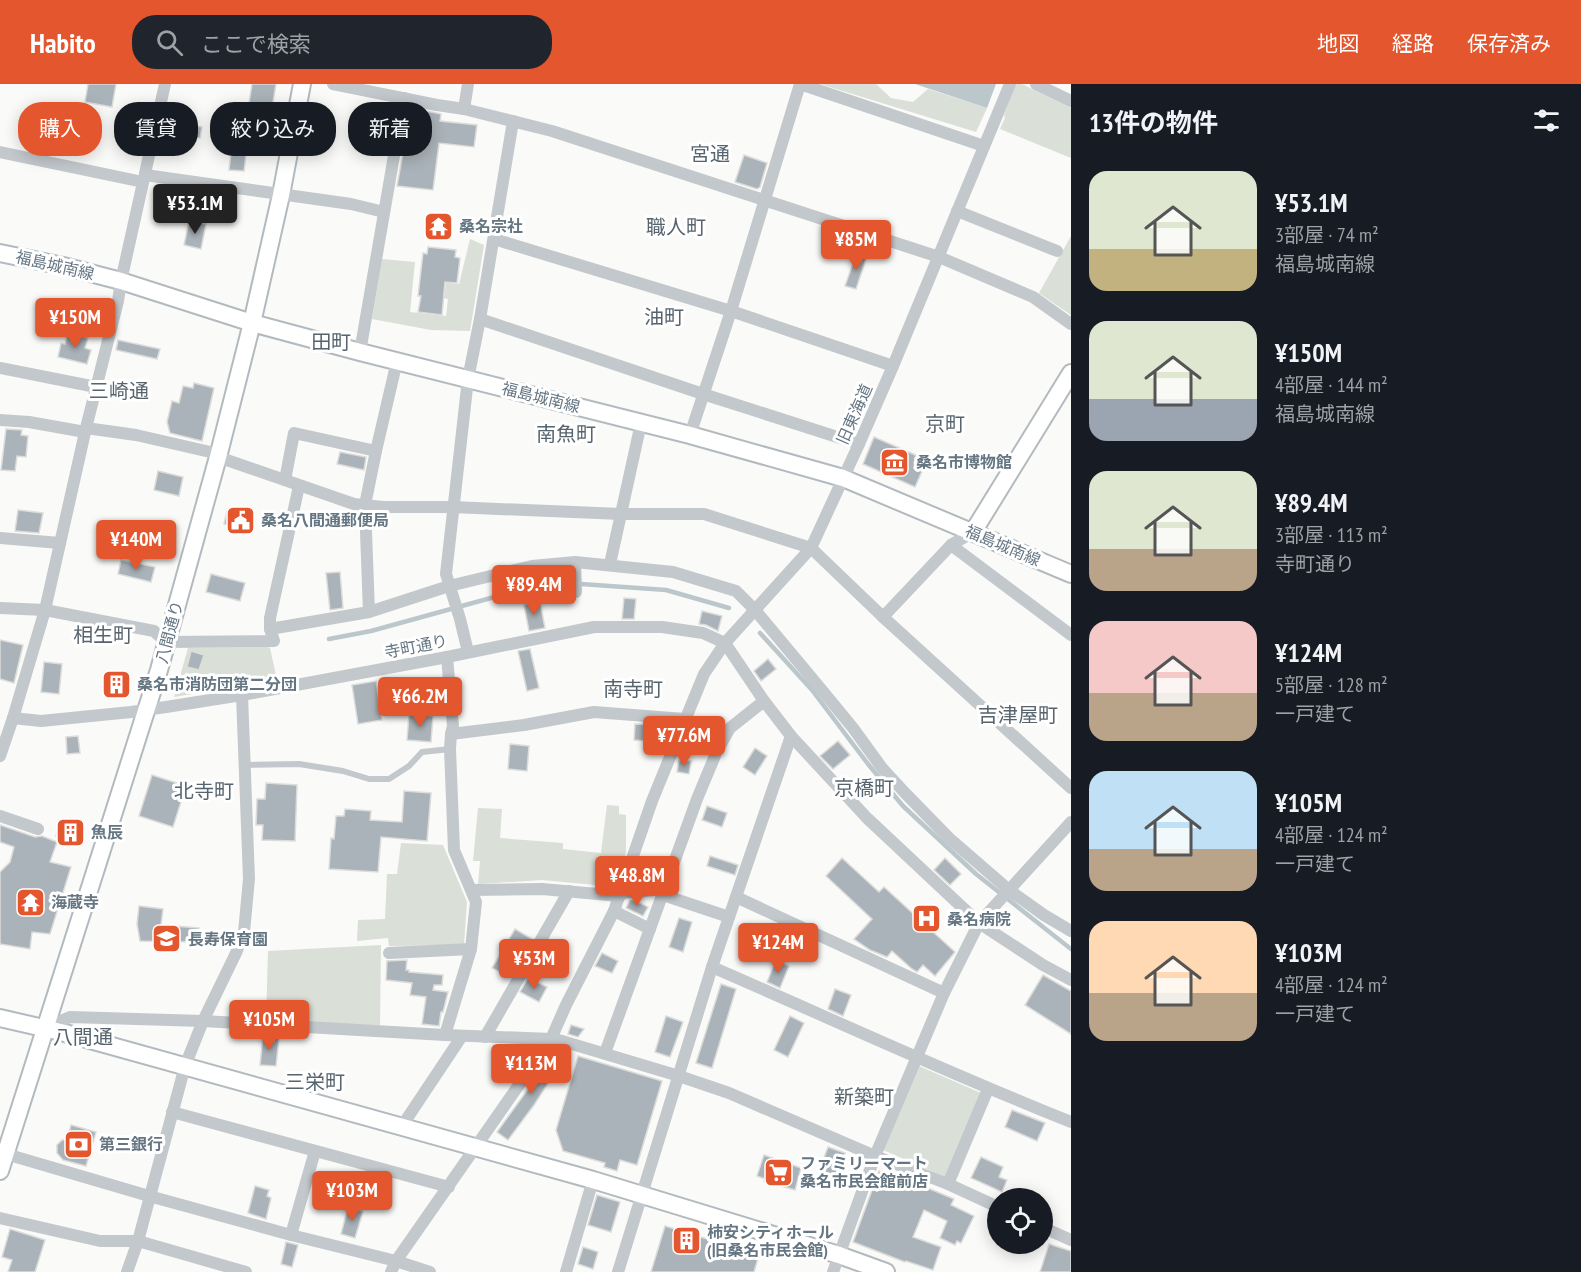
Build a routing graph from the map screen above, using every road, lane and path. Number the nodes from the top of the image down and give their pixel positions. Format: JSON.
{"nodes":[{"id":1,"x":165,"y":84,"type":"edge"},
{"id":2,"x":302,"y":84,"type":"edge"},
{"id":3,"x":333,"y":84,"type":"edge"},
{"id":4,"x":468,"y":84,"type":"edge"},
{"id":5,"x":800,"y":84,"type":"edge"},
{"id":6,"x":1010,"y":84,"type":"edge"},
{"id":7,"x":1036,"y":84,"type":"edge"},
{"id":8,"x":404,"y":98,"type":"junction"},
{"id":9,"x":1071,"y":101,"type":"edge"},
{"id":10,"x":464,"y":109,"type":"junction"},
{"id":11,"x":513,"y":121,"type":"junction"},
{"id":12,"x":984,"y":146,"type":"junction"},
{"id":13,"x":0,"y":152,"type":"edge"},
{"id":14,"x":144,"y":178,"type":"junction"},
{"id":15,"x":281,"y":195,"type":"junction"},
{"id":16,"x":764,"y":200,"type":"junction"},
{"id":17,"x":957,"y":211,"type":"junction"},
{"id":18,"x":384,"y":212,"type":"junction"},
{"id":19,"x":494,"y":239,"type":"junction"},
{"id":20,"x":1057,"y":251,"type":"dead end"},
{"id":21,"x":0,"y":253,"type":"edge"},
{"id":22,"x":939,"y":257,"type":"junction"},
{"id":23,"x":121,"y":281,"type":"junction"},
{"id":24,"x":730,"y":311,"type":"junction"},
{"id":25,"x":480,"y":320,"type":"junction"},
{"id":26,"x":252,"y":323,"type":"junction"},
{"id":27,"x":1071,"y":324,"type":"edge"},
{"id":28,"x":360,"y":352,"type":"junction"},
{"id":29,"x":397,"y":362,"type":"junction"},
{"id":30,"x":893,"y":366,"type":"junction"},
{"id":31,"x":0,"y":368,"type":"edge"},
{"id":32,"x":1071,"y":373,"type":"edge"},
{"id":33,"x":468,"y":379,"type":"junction"},
{"id":34,"x":96,"y":387,"type":"junction"},
{"id":35,"x":703,"y":394,"type":"junction"},
{"id":36,"x":0,"y":420,"type":"edge"},
{"id":37,"x":641,"y":423,"type":"junction"},
{"id":38,"x":86,"y":430,"type":"junction"},
{"id":39,"x":690,"y":435,"type":"junction"},
{"id":40,"x":859,"y":444,"type":"junction"},
{"id":41,"x":376,"y":451,"type":"junction"},
{"id":42,"x":218,"y":456,"type":"junction"},
{"id":43,"x":843,"y":478,"type":"junction"},
{"id":44,"x":285,"y":480,"type":"junction"},
{"id":45,"x":299,"y":486,"type":"junction"},
{"id":46,"x":365,"y":506,"type":"junction"},
{"id":47,"x":453,"y":507,"type":"junction"},
{"id":48,"x":621,"y":514,"type":"junction"},
{"id":49,"x":973,"y":532,"type":"junction"},
{"id":50,"x":0,"y":538,"type":"edge"},
{"id":51,"x":60,"y":543,"type":"junction"},
{"id":52,"x":951,"y":545,"type":"junction"},
{"id":53,"x":811,"y":548,"type":"junction"},
{"id":54,"x":575,"y":562,"type":"junction"},
{"id":55,"x":610,"y":564,"type":"junction"},
{"id":56,"x":1071,"y":574,"type":"edge"},
{"id":57,"x":576,"y":586,"type":"dead end"},
{"id":58,"x":451,"y":589,"type":"junction"},
{"id":59,"x":0,"y":608,"type":"edge"},
{"id":60,"x":45,"y":610,"type":"junction"},
{"id":61,"x":755,"y":610,"type":"junction"},
{"id":62,"x":369,"y":612,"type":"junction"},
{"id":63,"x":883,"y":617,"type":"junction"},
{"id":64,"x":270,"y":629,"type":"junction"},
{"id":65,"x":1071,"y":635,"type":"edge"},
{"id":66,"x":166,"y":642,"type":"junction"},
{"id":67,"x":725,"y":643,"type":"junction"},
{"id":68,"x":468,"y":652,"type":"junction"},
{"id":69,"x":447,"y":657,"type":"junction"},
{"id":70,"x":242,"y":694,"type":"junction"},
{"id":71,"x":764,"y":701,"type":"junction"},
{"id":72,"x":146,"y":710,"type":"junction"},
{"id":73,"x":13,"y":718,"type":"junction"},
{"id":74,"x":685,"y":719,"type":"junction"},
{"id":75,"x":451,"y":734,"type":"junction"},
{"id":76,"x":791,"y":736,"type":"junction"},
{"id":77,"x":450,"y":748,"type":"junction"},
{"id":78,"x":0,"y":756,"type":"edge"},
{"id":79,"x":245,"y":765,"type":"junction"},
{"id":80,"x":1071,"y":788,"type":"edge"},
{"id":81,"x":0,"y":816,"type":"edge"},
{"id":82,"x":1071,"y":822,"type":"edge"},
{"id":83,"x":38,"y":829,"type":"dead end"},
{"id":84,"x":472,"y":890,"type":"junction"},
{"id":85,"x":1009,"y":890,"type":"junction"},
{"id":86,"x":569,"y":891,"type":"junction"},
{"id":87,"x":664,"y":892,"type":"junction"},
{"id":88,"x":620,"y":894,"type":"junction"},
{"id":89,"x":736,"y":897,"type":"junction"},
{"id":90,"x":614,"y":911,"type":"junction"},
{"id":91,"x":729,"y":916,"type":"junction"},
{"id":92,"x":979,"y":923,"type":"junction"},
{"id":93,"x":650,"y":928,"type":"junction"},
{"id":94,"x":1071,"y":931,"type":"edge"},
{"id":95,"x":471,"y":949,"type":"junction"},
{"id":96,"x":389,"y":953,"type":"dead end"},
{"id":97,"x":712,"y":967,"type":"junction"},
{"id":98,"x":1071,"y":980,"type":"edge"},
{"id":99,"x":944,"y":993,"type":"junction"},
{"id":100,"x":0,"y":1017,"type":"edge"},
{"id":101,"x":203,"y":1021,"type":"junction"},
{"id":102,"x":45,"y":1028,"type":"junction"},
{"id":103,"x":445,"y":1035,"type":"junction"},
{"id":104,"x":462,"y":1036,"type":"junction"},
{"id":105,"x":485,"y":1037,"type":"junction"},
{"id":106,"x":551,"y":1039,"type":"junction"},
{"id":107,"x":605,"y":1053,"type":"junction"},
{"id":108,"x":917,"y":1058,"type":"junction"},
{"id":109,"x":185,"y":1066,"type":"junction"},
{"id":110,"x":679,"y":1076,"type":"junction"},
{"id":111,"x":988,"y":1089,"type":"junction"},
{"id":112,"x":172,"y":1112,"type":"junction"},
{"id":113,"x":1071,"y":1122,"type":"edge"},
{"id":114,"x":402,"y":1126,"type":"junction"},
{"id":115,"x":477,"y":1147,"type":"junction"},
{"id":116,"x":315,"y":1151,"type":"junction"},
{"id":117,"x":6,"y":1154,"type":"junction"},
{"id":118,"x":875,"y":1156,"type":"junction"},
{"id":119,"x":0,"y":1171,"type":"edge"},
{"id":120,"x":593,"y":1180,"type":"junction"},
{"id":121,"x":948,"y":1185,"type":"junction"},
{"id":122,"x":448,"y":1187,"type":"junction"},
{"id":123,"x":642,"y":1194,"type":"junction"},
{"id":124,"x":149,"y":1196,"type":"junction"},
{"id":125,"x":987,"y":1202,"type":"edge"},
{"id":126,"x":0,"y":1218,"type":"edge"},
{"id":127,"x":1053,"y":1232,"type":"edge"},
{"id":128,"x":291,"y":1235,"type":"junction"},
{"id":129,"x":1071,"y":1240,"type":"edge"},
{"id":130,"x":138,"y":1241,"type":"junction"},
{"id":131,"x":839,"y":1255,"type":"junction"},
{"id":132,"x":393,"y":1267,"type":"edge"},
{"id":133,"x":127,"y":1272,"type":"edge"},
{"id":134,"x":246,"y":1272,"type":"edge"},
{"id":135,"x":430,"y":1272,"type":"edge"},
{"id":136,"x":566,"y":1272,"type":"edge"},
{"id":137,"x":618,"y":1272,"type":"edge"},
{"id":138,"x":833,"y":1272,"type":"edge"},
{"id":139,"x":885,"y":1272,"type":"edge"}],
"edges":[{"from":1,"to":14,"type":"street"},
{"from":2,"to":15,"type":"street","name":"八間通り"},
{"from":3,"to":8,"type":"street"},
{"from":4,"to":10,"type":"street"},
{"from":5,"to":12,"type":"street"},
{"from":5,"to":16,"type":"street"},
{"from":6,"to":12,"type":"street","name":"旧東海道"},
{"from":7,"to":9,"type":"street"},
{"from":8,"to":10,"type":"street"},
{"from":8,"to":18,"type":"street"},
{"from":10,"to":11,"type":"street"},
{"from":11,"to":16,"type":"street"},
{"from":11,"to":19,"type":"street"},
{"from":12,"to":17,"type":"street","name":"旧東海道"},
{"from":13,"to":14,"type":"street"},
{"from":14,"to":15,"type":"street"},
{"from":14,"to":23,"type":"street"},
{"from":15,"to":18,"type":"street"},
{"from":15,"to":26,"type":"street","name":"八間通り"},
{"from":16,"to":22,"type":"street"},
{"from":16,"to":24,"type":"street"},
{"from":17,"to":20,"type":"street"},
{"from":17,"to":22,"type":"street","name":"旧東海道"},
{"from":18,"to":28,"type":"street"},
{"from":19,"to":24,"type":"street"},
{"from":19,"to":25,"type":"street"},
{"from":21,"to":23,"type":"street","name":"福島城南線"},
{"from":22,"to":27,"type":"street"},
{"from":22,"to":30,"type":"street","name":"旧東海道"},
{"from":23,"to":26,"type":"street","name":"福島城南線"},
{"from":23,"to":34,"type":"street"},
{"from":24,"to":30,"type":"street"},
{"from":24,"to":35,"type":"street"},
{"from":25,"to":33,"type":"street"},
{"from":25,"to":35,"type":"street"},
{"from":26,"to":28,"type":"street","name":"福島城南線"},
{"from":26,"to":42,"type":"street","name":"八間通り"},
{"from":28,"to":29,"type":"street","name":"福島城南線"},
{"from":29,"to":33,"type":"street","name":"福島城南線"},
{"from":29,"to":41,"type":"street"},
{"from":30,"to":40,"type":"street","name":"旧東海道"},
{"from":31,"to":34,"type":"street"},
{"from":32,"to":49,"type":"street"},
{"from":33,"to":37,"type":"street","name":"福島城南線"},
{"from":33,"to":47,"type":"street"},
{"from":34,"to":38,"type":"street"},
{"from":35,"to":39,"type":"street"},
{"from":35,"to":40,"type":"street"},
{"from":36,"to":38,"type":"street"},
{"from":37,"to":39,"type":"street","name":"福島城南線"},
{"from":37,"to":48,"type":"street"},
{"from":38,"to":42,"type":"street"},
{"from":38,"to":51,"type":"street"},
{"from":39,"to":43,"type":"street","name":"福島城南線"},
{"from":40,"to":43,"type":"street","name":"旧東海道"},
{"from":41,"to":44,"type":"street"},
{"from":41,"to":46,"type":"street"},
{"from":42,"to":44,"type":"street"},
{"from":42,"to":66,"type":"street","name":"八間通り"},
{"from":43,"to":49,"type":"street","name":"福島城南線"},
{"from":43,"to":53,"type":"street","name":"旧東海道"},
{"from":44,"to":45,"type":"street"},
{"from":45,"to":46,"type":"street"},
{"from":45,"to":64,"type":"street"},
{"from":46,"to":47,"type":"street"},
{"from":46,"to":62,"type":"street"},
{"from":47,"to":48,"type":"street"},
{"from":47,"to":58,"type":"street"},
{"from":48,"to":53,"type":"street"},
{"from":48,"to":55,"type":"street"},
{"from":49,"to":52,"type":"street"},
{"from":49,"to":56,"type":"street","name":"福島城南線"},
{"from":50,"to":51,"type":"street"},
{"from":51,"to":60,"type":"street"},
{"from":52,"to":63,"type":"street"},
{"from":52,"to":65,"type":"street"},
{"from":53,"to":61,"type":"street","name":"旧東海道"},
{"from":53,"to":63,"type":"street"},
{"from":54,"to":55,"type":"street"},
{"from":54,"to":57,"type":"street"},
{"from":54,"to":58,"type":"street"},
{"from":55,"to":61,"type":"street"},
{"from":58,"to":62,"type":"street"},
{"from":58,"to":68,"type":"street"},
{"from":59,"to":60,"type":"street"},
{"from":60,"to":66,"type":"street"},
{"from":60,"to":73,"type":"street"},
{"from":61,"to":67,"type":"street","name":"旧東海道"},
{"from":61,"to":85,"type":"street"},
{"from":62,"to":64,"type":"street"},
{"from":63,"to":80,"type":"street"},
{"from":64,"to":66,"type":"street"},
{"from":66,"to":72,"type":"street","name":"八間通り"},
{"from":67,"to":68,"type":"street","name":"寺町通り"},
{"from":67,"to":71,"type":"street"},
{"from":67,"to":74,"type":"street","name":"旧東海道"},
{"from":68,"to":69,"type":"street","name":"寺町通り"},
{"from":69,"to":70,"type":"street","name":"寺町通り"},
{"from":69,"to":75,"type":"street"},
{"from":70,"to":72,"type":"street","name":"寺町通り"},
{"from":70,"to":79,"type":"street"},
{"from":71,"to":76,"type":"street"},
{"from":71,"to":87,"type":"street"},
{"from":72,"to":73,"type":"street","name":"寺町通り"},
{"from":72,"to":102,"type":"street","name":"八間通り"},
{"from":73,"to":78,"type":"street"},
{"from":74,"to":75,"type":"street"},
{"from":74,"to":88,"type":"street","name":"旧東海道"},
{"from":75,"to":77,"type":"street"},
{"from":76,"to":89,"type":"street"},
{"from":76,"to":92,"type":"street"},
{"from":77,"to":79,"type":"lane"},
{"from":77,"to":84,"type":"street"},
{"from":79,"to":101,"type":"street"},
{"from":81,"to":83,"type":"street"},
{"from":82,"to":85,"type":"street"},
{"from":84,"to":86,"type":"street"},
{"from":84,"to":95,"type":"street"},
{"from":85,"to":92,"type":"street"},
{"from":85,"to":94,"type":"street"},
{"from":86,"to":88,"type":"street"},
{"from":86,"to":105,"type":"street"},
{"from":87,"to":88,"type":"street"},
{"from":87,"to":91,"type":"street"},
{"from":87,"to":93,"type":"street"},
{"from":88,"to":90,"type":"street","name":"旧東海道"},
{"from":89,"to":91,"type":"street"},
{"from":89,"to":99,"type":"street"},
{"from":90,"to":93,"type":"street"},
{"from":90,"to":106,"type":"street","name":"旧東海道"},
{"from":91,"to":97,"type":"street"},
{"from":92,"to":98,"type":"street"},
{"from":92,"to":99,"type":"street"},
{"from":93,"to":107,"type":"street"},
{"from":95,"to":96,"type":"street"},
{"from":95,"to":103,"type":"street"},
{"from":97,"to":108,"type":"street"},
{"from":97,"to":110,"type":"street"},
{"from":99,"to":108,"type":"street"},
{"from":100,"to":102,"type":"street"},
{"from":101,"to":102,"type":"street"},
{"from":101,"to":103,"type":"street"},
{"from":101,"to":109,"type":"street"},
{"from":102,"to":109,"type":"street"},
{"from":102,"to":117,"type":"street","name":"八間通り"},
{"from":103,"to":104,"type":"street"},
{"from":104,"to":105,"type":"street"},
{"from":104,"to":114,"type":"street"},
{"from":105,"to":106,"type":"street"},
{"from":106,"to":107,"type":"street"},
{"from":106,"to":115,"type":"street","name":"旧東海道"},
{"from":107,"to":110,"type":"street"},
{"from":108,"to":111,"type":"street"},
{"from":108,"to":118,"type":"street"},
{"from":109,"to":112,"type":"street"},
{"from":109,"to":114,"type":"street"},
{"from":110,"to":118,"type":"street"},
{"from":110,"to":123,"type":"street"},
{"from":111,"to":113,"type":"street"},
{"from":111,"to":121,"type":"street"},
{"from":112,"to":116,"type":"street"},
{"from":112,"to":124,"type":"street"},
{"from":114,"to":115,"type":"street"},
{"from":115,"to":120,"type":"street"},
{"from":115,"to":122,"type":"street","name":"旧東海道"},
{"from":116,"to":122,"type":"street"},
{"from":116,"to":128,"type":"street"},
{"from":117,"to":119,"type":"street","name":"八間通り"},
{"from":117,"to":124,"type":"street"},
{"from":118,"to":121,"type":"street"},
{"from":118,"to":131,"type":"street"},
{"from":120,"to":123,"type":"street"},
{"from":120,"to":136,"type":"street"},
{"from":121,"to":125,"type":"street"},
{"from":122,"to":132,"type":"street","name":"旧東海道"},
{"from":123,"to":131,"type":"street"},
{"from":123,"to":137,"type":"street"},
{"from":124,"to":128,"type":"street"},
{"from":124,"to":130,"type":"street"},
{"from":126,"to":130,"type":"street"},
{"from":127,"to":129,"type":"street"},
{"from":128,"to":132,"type":"street"},
{"from":130,"to":133,"type":"street"},
{"from":130,"to":134,"type":"street"},
{"from":131,"to":138,"type":"street"},
{"from":131,"to":139,"type":"street"},
{"from":132,"to":135,"type":"street"}]}
